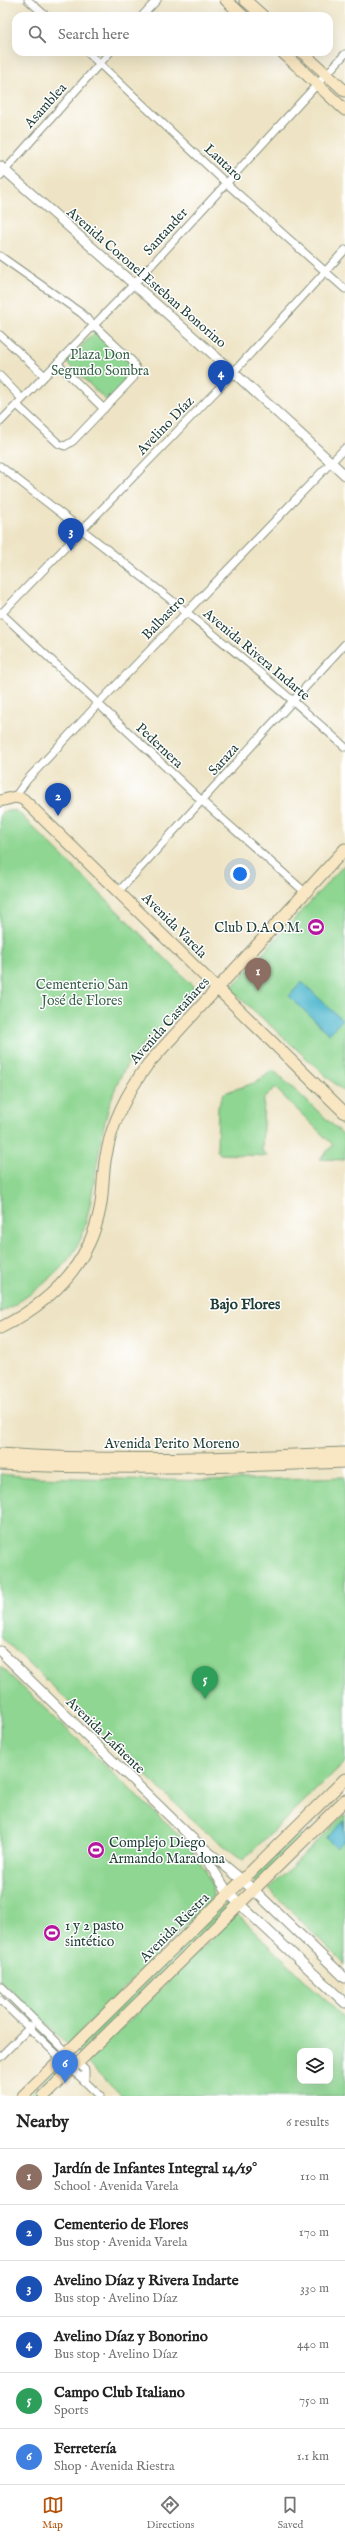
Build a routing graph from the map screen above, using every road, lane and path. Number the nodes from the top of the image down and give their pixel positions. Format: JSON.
{"nodes":[{"id":1,"x":28,"y":0,"type":"edge"},
{"id":2,"x":157,"y":0,"type":"edge"},
{"id":3,"x":226,"y":0,"type":"edge"},
{"id":4,"x":245,"y":0,"type":"edge"},
{"id":5,"x":42,"y":12,"type":"edge"},
{"id":6,"x":146,"y":12,"type":"edge"},
{"id":7,"x":239,"y":12,"type":"edge"},
{"id":8,"x":258,"y":12,"type":"edge"},
{"id":9,"x":345,"y":54,"type":"edge"},
{"id":10,"x":92,"y":56,"type":"edge"},
{"id":11,"x":106,"y":56,"type":"edge"},
{"id":12,"x":286,"y":56,"type":"edge"},
{"id":13,"x":307,"y":56,"type":"edge"},
{"id":14,"x":100,"y":63,"type":"junction"},
{"id":15,"x":327,"y":74,"type":"junction"},
{"id":16,"x":318,"y":85,"type":"junction"},
{"id":17,"x":345,"y":91,"type":"edge"},
{"id":18,"x":345,"y":110,"type":"edge"},
{"id":19,"x":1,"y":170,"type":"edge"},
{"id":20,"x":226,"y":183,"type":"junction"},
{"id":21,"x":345,"y":250,"type":"edge"},
{"id":22,"x":0,"y":256,"type":"edge"},
{"id":23,"x":325,"y":271,"type":"junction"},
{"id":24,"x":134,"y":284,"type":"junction"},
{"id":25,"x":345,"y":289,"type":"edge"},
{"id":26,"x":95,"y":325,"type":"junction"},
{"id":27,"x":0,"y":335,"type":"edge"},
{"id":28,"x":57,"y":363,"type":"junction"},
{"id":29,"x":232,"y":371,"type":"junction"},
{"id":30,"x":0,"y":376,"type":"edge"},
{"id":31,"x":45,"y":376,"type":"junction"},
{"id":32,"x":22,"y":399,"type":"junction"},
{"id":33,"x":17,"y":405,"type":"junction"},
{"id":34,"x":104,"y":409,"type":"junction"},
{"id":35,"x":0,"y":421,"type":"edge"},
{"id":36,"x":345,"y":448,"type":"edge"},
{"id":37,"x":331,"y":463,"type":"junction"},
{"id":38,"x":0,"y":466,"type":"edge"},
{"id":39,"x":345,"y":475,"type":"edge"},
{"id":40,"x":83,"y":530,"type":"junction"},
{"id":41,"x":187,"y":613,"type":"junction"},
{"id":42,"x":0,"y":614,"type":"edge"},
{"id":43,"x":345,"y":644,"type":"edge"},
{"id":44,"x":294,"y":700,"type":"junction"},
{"id":45,"x":98,"y":704,"type":"junction"},
{"id":46,"x":345,"y":747,"type":"edge"},
{"id":47,"x":15,"y":797,"type":"junction"},
{"id":48,"x":0,"y":801,"type":"edge"},
{"id":49,"x":202,"y":801,"type":"junction"},
{"id":50,"x":345,"y":849,"type":"edge"},
{"id":51,"x":119,"y":891,"type":"junction"},
{"id":52,"x":306,"y":893,"type":"junction"},
{"id":53,"x":217,"y":989,"type":"junction"},
{"id":54,"x":345,"y":1114,"type":"edge"},
{"id":55,"x":0,"y":1328,"type":"edge"},
{"id":56,"x":345,"y":1453,"type":"edge"},
{"id":57,"x":0,"y":1454,"type":"edge"},
{"id":58,"x":345,"y":1462,"type":"edge"},
{"id":59,"x":0,"y":1464,"type":"edge"},
{"id":60,"x":0,"y":1651,"type":"edge"},
{"id":61,"x":345,"y":1779,"type":"edge"},
{"id":62,"x":345,"y":1800,"type":"edge"},
{"id":63,"x":193,"y":1839,"type":"junction"},
{"id":64,"x":243,"y":1880,"type":"junction"},
{"id":65,"x":255,"y":1891,"type":"junction"},
{"id":66,"x":229,"y":1894,"type":"junction"},
{"id":67,"x":240,"y":1905,"type":"junction"},
{"id":68,"x":345,"y":1978,"type":"edge"},
{"id":69,"x":0,"y":1986,"type":"edge"},
{"id":70,"x":0,"y":2000,"type":"edge"},
{"id":71,"x":345,"y":2003,"type":"edge"},
{"id":72,"x":36,"y":2020,"type":"junction"},
{"id":73,"x":29,"y":2028,"type":"junction"},
{"id":74,"x":64,"y":2056,"type":"junction"},
{"id":75,"x":0,"y":2057,"type":"edge"},
{"id":76,"x":75,"y":2066,"type":"junction"},
{"id":77,"x":23,"y":2096,"type":"edge"},
{"id":78,"x":44,"y":2096,"type":"edge"},
{"id":79,"x":100,"y":2096,"type":"edge"}],
"edges":[{"from":1,"to":5,"type":"street"},
{"from":2,"to":6,"type":"street"},
{"from":3,"to":7,"type":"main road"},
{"from":4,"to":8,"type":"main road"},
{"from":9,"to":15,"type":"street","name":"Santander"},
{"from":10,"to":14,"type":"street","name":"Lautaro"},
{"from":11,"to":14,"type":"street","name":"Asamblea"},
{"from":12,"to":16,"type":"main road"},
{"from":13,"to":15,"type":"main road"},
{"from":14,"to":19,"type":"street","name":"Asamblea"},
{"from":14,"to":20,"type":"street","name":"Lautaro"},
{"from":15,"to":16,"type":"street","name":"Santander"},
{"from":15,"to":17,"type":"main road"},
{"from":16,"to":18,"type":"main road"},
{"from":16,"to":20,"type":"street","name":"Santander"},
{"from":19,"to":24,"type":"street","name":"Avenida Coronel Esteban Bonorino"},
{"from":20,"to":23,"type":"street","name":"Lautaro"},
{"from":20,"to":24,"type":"street","name":"Santander"},
{"from":21,"to":23,"type":"street","name":"Avelino Díaz"},
{"from":22,"to":26,"type":"street"},
{"from":23,"to":25,"type":"street","name":"Lautaro"},
{"from":23,"to":29,"type":"street","name":"Avelino Díaz"},
{"from":24,"to":26,"type":"street","name":"Santander"},
{"from":24,"to":29,"type":"street","name":"Avenida Coronel Esteban Bonorino"},
{"from":26,"to":28,"type":"street","name":"Santander"},
{"from":26,"to":34,"type":"street"},
{"from":27,"to":31,"type":"street"},
{"from":28,"to":31,"type":"street","name":"Santander"},
{"from":28,"to":34,"type":"street"},
{"from":29,"to":37,"type":"street","name":"Avenida Coronel Esteban Bonorino"},
{"from":29,"to":40,"type":"street","name":"Avelino Díaz"},
{"from":30,"to":32,"type":"street"},
{"from":31,"to":32,"type":"street","name":"Santander"},
{"from":32,"to":33,"type":"street","name":"Santander"},
{"from":33,"to":34,"type":"street"},
{"from":33,"to":35,"type":"street","name":"Santander"},
{"from":36,"to":37,"type":"street","name":"Balbastro"},
{"from":37,"to":39,"type":"street","name":"Avenida Coronel Esteban Bonorino"},
{"from":37,"to":41,"type":"street","name":"Balbastro"},
{"from":38,"to":40,"type":"street","name":"Avenida Rivera Indarte"},
{"from":40,"to":41,"type":"street","name":"Avenida Rivera Indarte"},
{"from":40,"to":42,"type":"street","name":"Avelino Díaz"},
{"from":41,"to":44,"type":"street","name":"Avenida Rivera Indarte"},
{"from":41,"to":45,"type":"street","name":"Balbastro"},
{"from":42,"to":45,"type":"street","name":"Pedernera"},
{"from":43,"to":44,"type":"street","name":"Saraza"},
{"from":44,"to":46,"type":"street","name":"Avenida Rivera Indarte"},
{"from":44,"to":49,"type":"street","name":"Saraza"},
{"from":45,"to":47,"type":"street","name":"Balbastro"},
{"from":45,"to":49,"type":"street","name":"Pedernera"},
{"from":47,"to":48,"type":"main road"},
{"from":47,"to":51,"type":"main road","name":"Avenida Varela"},
{"from":49,"to":51,"type":"street","name":"Saraza"},
{"from":49,"to":52,"type":"street","name":"Pedernera"},
{"from":50,"to":52,"type":"main road","name":"Avenida Castañares"},
{"from":51,"to":53,"type":"main road","name":"Avenida Varela"},
{"from":52,"to":53,"type":"main road","name":"Avenida Castañares"},
{"from":53,"to":54,"type":"main road","name":"Avenida Varela"},
{"from":53,"to":55,"type":"main road","name":"Avenida Castañares"},
{"from":56,"to":57,"type":"main road","name":"Avenida Perito Moreno"},
{"from":58,"to":59,"type":"main road","name":"Avenida Perito Moreno"},
{"from":60,"to":63,"type":"street","name":"Avenida Lafuente"},
{"from":61,"to":64,"type":"main road","name":"Avenida Riestra"},
{"from":62,"to":65,"type":"main road"},
{"from":63,"to":64,"type":"street","name":"Avenida Lafuente"},
{"from":63,"to":66,"type":"street","name":"Avenida Lafuente"},
{"from":64,"to":65,"type":"street","name":"Avenida Lafuente"},
{"from":64,"to":66,"type":"main road","name":"Avenida Riestra"},
{"from":65,"to":67,"type":"main road"},
{"from":65,"to":68,"type":"street","name":"Avenida Lafuente"},
{"from":66,"to":67,"type":"street","name":"Avenida Lafuente"},
{"from":66,"to":74,"type":"main road","name":"Avenida Riestra"},
{"from":67,"to":71,"type":"street","name":"Avenida Lafuente"},
{"from":67,"to":76,"type":"main road"},
{"from":69,"to":72,"type":"street"},
{"from":70,"to":73,"type":"street"},
{"from":72,"to":73,"type":"street"},
{"from":72,"to":74,"type":"street"},
{"from":73,"to":74,"type":"street"},
{"from":73,"to":75,"type":"street"},
{"from":74,"to":76,"type":"street"},
{"from":74,"to":77,"type":"main road","name":"Avenida Riestra"},
{"from":76,"to":78,"type":"main road"},
{"from":76,"to":79,"type":"street"}]}
